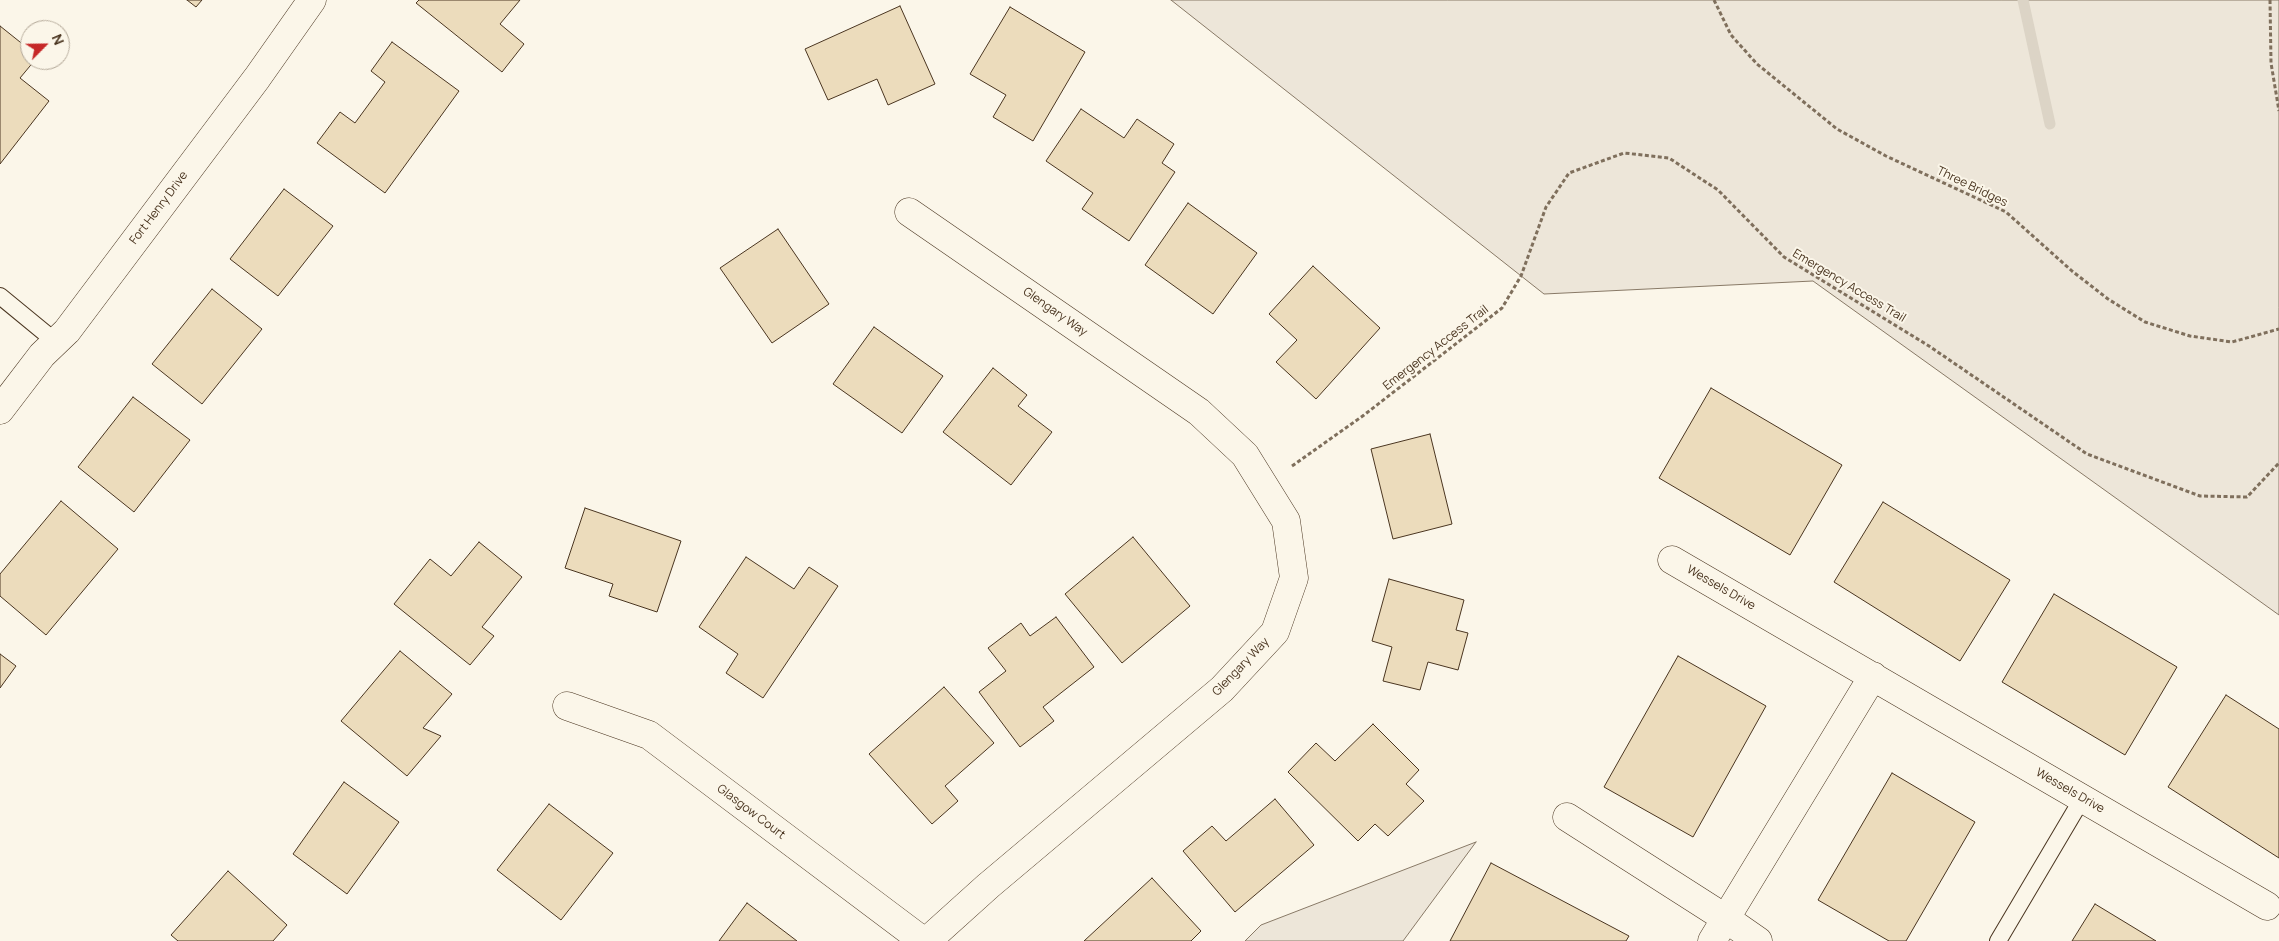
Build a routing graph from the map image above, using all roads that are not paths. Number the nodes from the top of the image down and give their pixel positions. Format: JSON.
{"nodes":[{"id":1,"x":312,"y":0,"type":"edge"},
{"id":2,"x":909,"y":212,"type":"dead end"},
{"id":3,"x":0,"y":296,"type":"edge"},
{"id":4,"x":56,"y":342,"type":"junction"},
{"id":5,"x":0,"y":410,"type":"edge"},
{"id":6,"x":1672,"y":560,"type":"dead end"},
{"id":7,"x":1873,"y":676,"type":"junction"},
{"id":8,"x":567,"y":706,"type":"dead end"},
{"id":9,"x":2082,"y":798,"type":"junction"},
{"id":10,"x":1567,"y":817,"type":"dead end"},
{"id":11,"x":2267,"y":906,"type":"dead end"},
{"id":12,"x":1725,"y":918,"type":"junction"},
{"id":13,"x":925,"y":941,"type":"edge"},
{"id":14,"x":1712,"y":941,"type":"edge"},
{"id":15,"x":1758,"y":941,"type":"edge"},
{"id":16,"x":1998,"y":941,"type":"edge"}],
"edges":[{"from":1,"to":4,"type":"street","name":"Fort Henry Drive"},
{"from":2,"to":13,"type":"street","name":"Glengary Way"},
{"from":3,"to":4,"type":"lane"},
{"from":4,"to":5,"type":"street","name":"Fort Henry Drive"},
{"from":6,"to":7,"type":"street","name":"Wessels Drive"},
{"from":7,"to":9,"type":"street","name":"Wessels Drive"},
{"from":7,"to":12,"type":"street"},
{"from":8,"to":13,"type":"street","name":"Glasgow Court"},
{"from":9,"to":11,"type":"street","name":"Wessels Drive"},
{"from":9,"to":16,"type":"lane"},
{"from":10,"to":12,"type":"street"},
{"from":12,"to":14,"type":"street"},
{"from":12,"to":15,"type":"street"}]}
